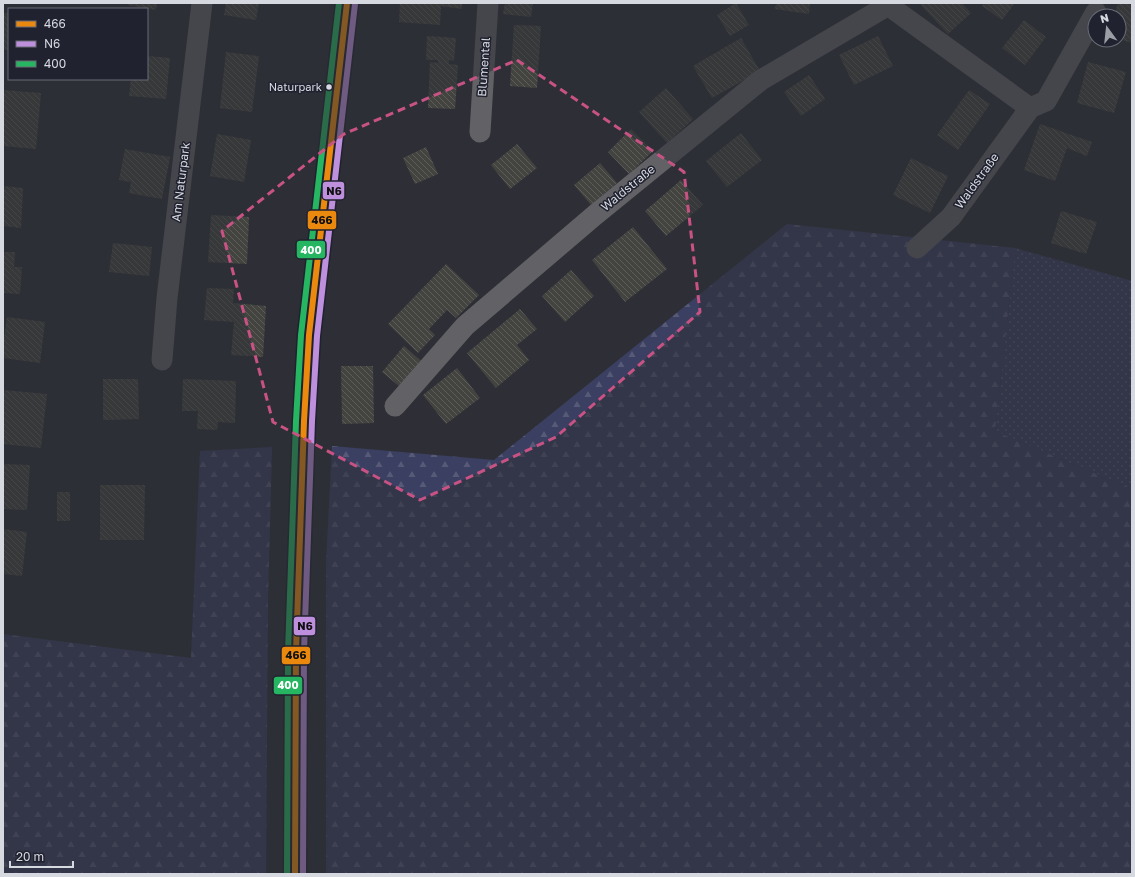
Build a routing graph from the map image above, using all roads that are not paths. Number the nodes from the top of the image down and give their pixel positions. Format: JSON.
{"nodes":[{"id":1,"x":202,"y":3,"type":"edge"},
{"id":2,"x":347,"y":3,"type":"edge"},
{"id":3,"x":488,"y":3,"type":"edge"},
{"id":4,"x":890,"y":4,"type":"edge"},
{"id":5,"x":1087,"y":28,"type":"edge"},
{"id":6,"x":1030,"y":108,"type":"junction"},
{"id":7,"x":480,"y":132,"type":"dead end"},
{"id":8,"x":917,"y":248,"type":"dead end"},
{"id":9,"x":162,"y":360,"type":"dead end"},
{"id":10,"x":394,"y":406,"type":"dead end"},
{"id":11,"x":295,"y":874,"type":"edge"}],
"edges":[{"from":1,"to":9,"type":"street","name":"Am Naturpark"},
{"from":2,"to":11,"type":"main road"},
{"from":3,"to":7,"type":"street","name":"Blumental"},
{"from":4,"to":6,"type":"street","name":"Waldstraße"},
{"from":4,"to":10,"type":"street","name":"Waldstraße"},
{"from":5,"to":6,"type":"street","name":"Waldstraße"},
{"from":6,"to":8,"type":"street","name":"Waldstraße"}]}
